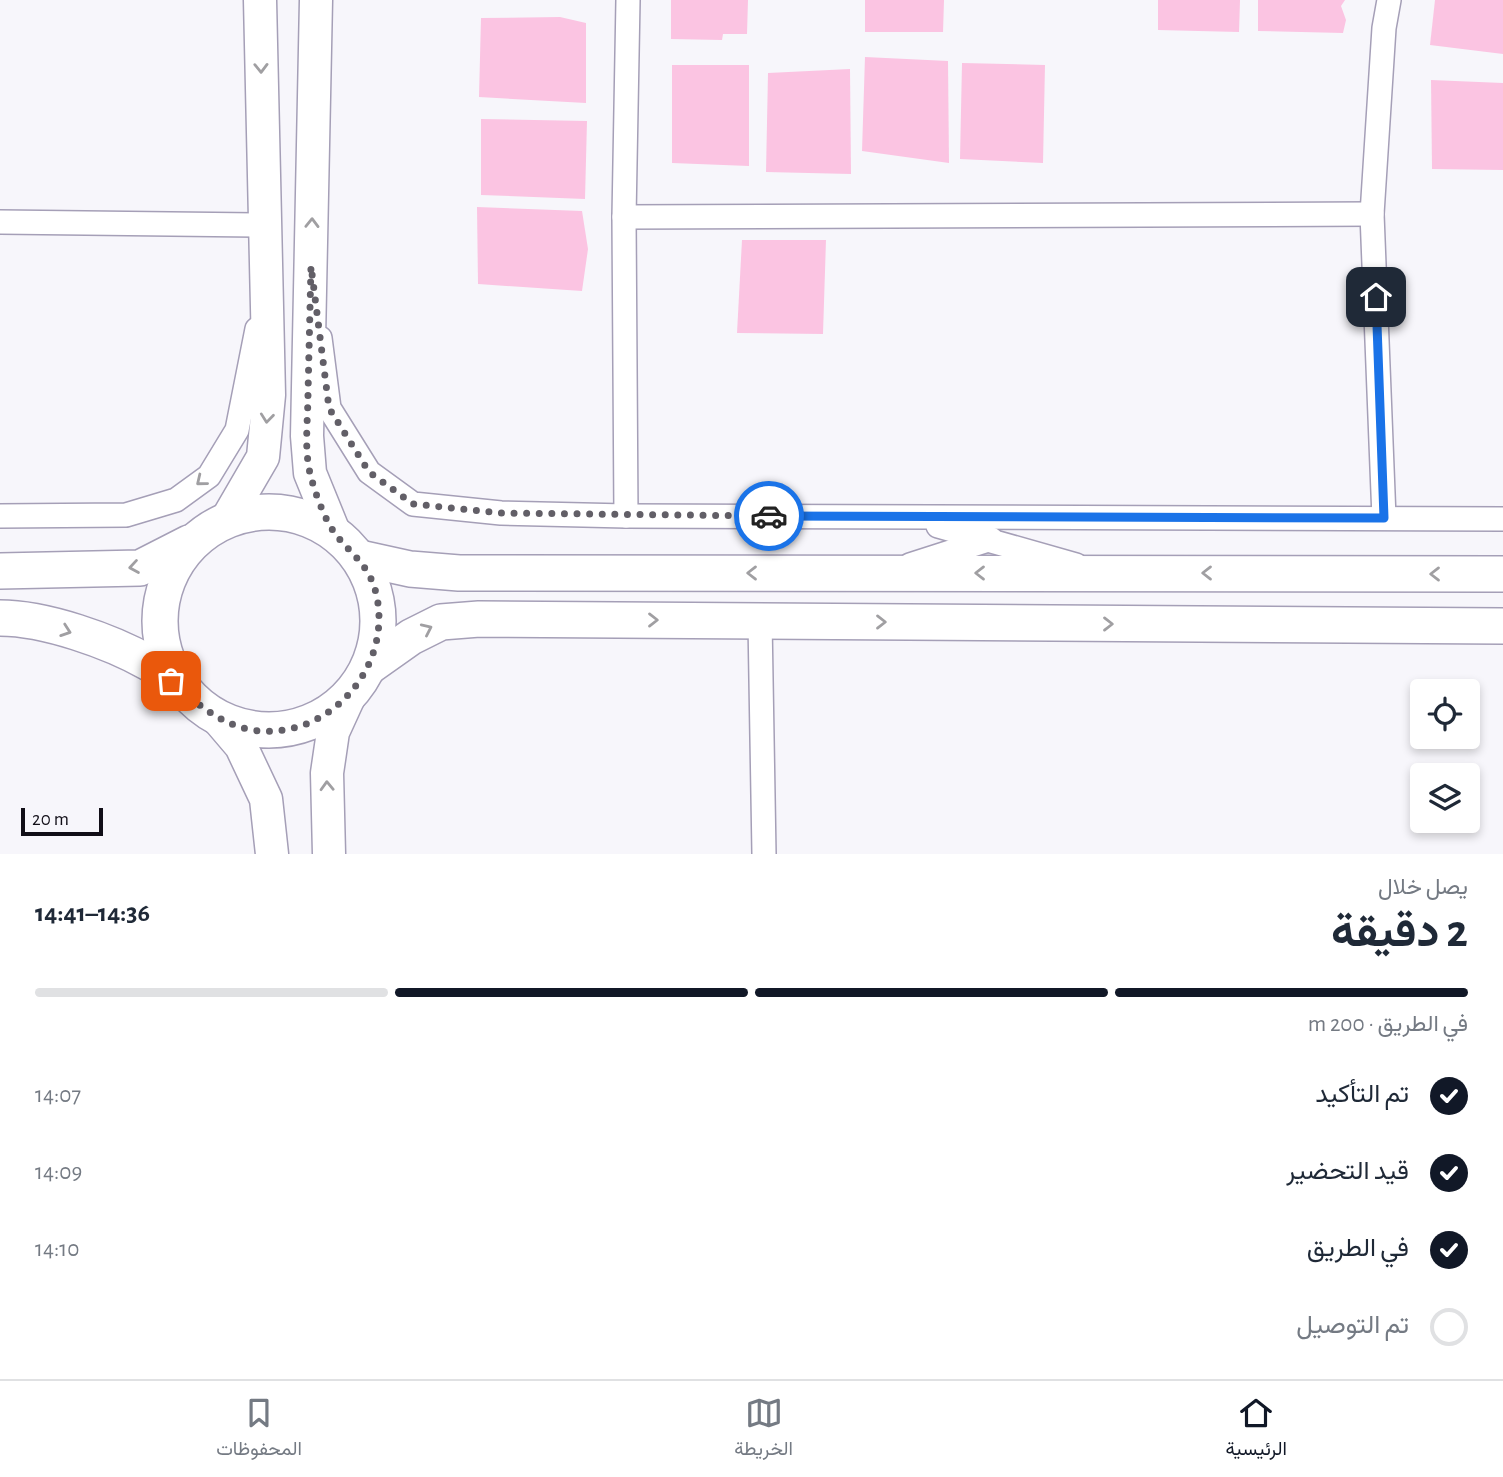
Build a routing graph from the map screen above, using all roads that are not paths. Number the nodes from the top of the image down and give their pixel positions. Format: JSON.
{"nodes":[{"id":1,"x":260,"y":0,"type":"edge"},
{"id":2,"x":316,"y":0,"type":"edge"},
{"id":3,"x":628,"y":0,"type":"edge"},
{"id":4,"x":1390,"y":0,"type":"edge"},
{"id":5,"x":1372,"y":214,"type":"junction"},
{"id":6,"x":624,"y":217,"type":"junction"},
{"id":7,"x":0,"y":222,"type":"edge"},
{"id":8,"x":265,"y":241,"type":"junction"},
{"id":9,"x":311,"y":266,"type":"junction"},
{"id":10,"x":0,"y":516,"type":"edge"},
{"id":11,"x":626,"y":516,"type":"junction"},
{"id":12,"x":898,"y":517,"type":"junction"},
{"id":13,"x":1075,"y":517,"type":"junction"},
{"id":14,"x":1384,"y":518,"type":"junction"},
{"id":15,"x":226,"y":519,"type":"junction"},
{"id":16,"x":1503,"y":519,"type":"edge"},
{"id":17,"x":334,"y":531,"type":"junction"},
{"id":18,"x":992,"y":539,"type":"junction"},
{"id":19,"x":195,"y":540,"type":"junction"},
{"id":20,"x":360,"y":558,"type":"junction"},
{"id":21,"x":0,"y":571,"type":"edge"},
{"id":22,"x":883,"y":573,"type":"junction"},
{"id":23,"x":1103,"y":573,"type":"junction"},
{"id":24,"x":1503,"y":574,"type":"edge"},
{"id":25,"x":0,"y":618,"type":"edge"},
{"id":26,"x":760,"y":621,"type":"junction"},
{"id":27,"x":1503,"y":626,"type":"edge"},
{"id":28,"x":370,"y":666,"type":"junction"},
{"id":29,"x":349,"y":697,"type":"junction"},
{"id":30,"x":190,"y":698,"type":"junction"},
{"id":31,"x":218,"y":719,"type":"junction"},
{"id":32,"x":272,"y":854,"type":"edge"},
{"id":33,"x":329,"y":854,"type":"edge"},
{"id":34,"x":764,"y":854,"type":"edge"}],
"edges":[{"from":1,"to":8,"type":"street","one_way":true},
{"from":9,"to":2,"type":"street","one_way":true},
{"from":3,"to":6,"type":"street"},
{"from":4,"to":5,"type":"street"},
{"from":5,"to":6,"type":"street"},
{"from":5,"to":14,"type":"street"},
{"from":6,"to":11,"type":"street"},
{"from":7,"to":8,"type":"street"},
{"from":8,"to":10,"type":"street","one_way":true},
{"from":8,"to":15,"type":"street","one_way":true},
{"from":9,"to":11,"type":"street"},
{"from":9,"to":17,"type":"street"},
{"from":11,"to":12,"type":"street"},
{"from":12,"to":13,"type":"street"},
{"from":12,"to":18,"type":"street"},
{"from":13,"to":14,"type":"street"},
{"from":13,"to":18,"type":"street"},
{"from":14,"to":16,"type":"street"},
{"from":15,"to":17,"type":"main road"},
{"from":15,"to":19,"type":"main road"},
{"from":17,"to":20,"type":"main road"},
{"from":18,"to":22,"type":"street"},
{"from":18,"to":23,"type":"street"},
{"from":19,"to":21,"type":"main road","one_way":true},
{"from":19,"to":30,"type":"main road"},
{"from":22,"to":20,"type":"main road","one_way":true},
{"from":20,"to":28,"type":"main road"},
{"from":23,"to":22,"type":"main road","one_way":true},
{"from":24,"to":23,"type":"main road","one_way":true},
{"from":25,"to":30,"type":"main road","one_way":true},
{"from":26,"to":27,"type":"main road","one_way":true},
{"from":28,"to":26,"type":"main road","one_way":true},
{"from":26,"to":34,"type":"street"},
{"from":28,"to":29,"type":"main road"},
{"from":29,"to":31,"type":"main road"},
{"from":33,"to":29,"type":"street","one_way":true},
{"from":30,"to":31,"type":"main road"},
{"from":31,"to":32,"type":"street"}]}
